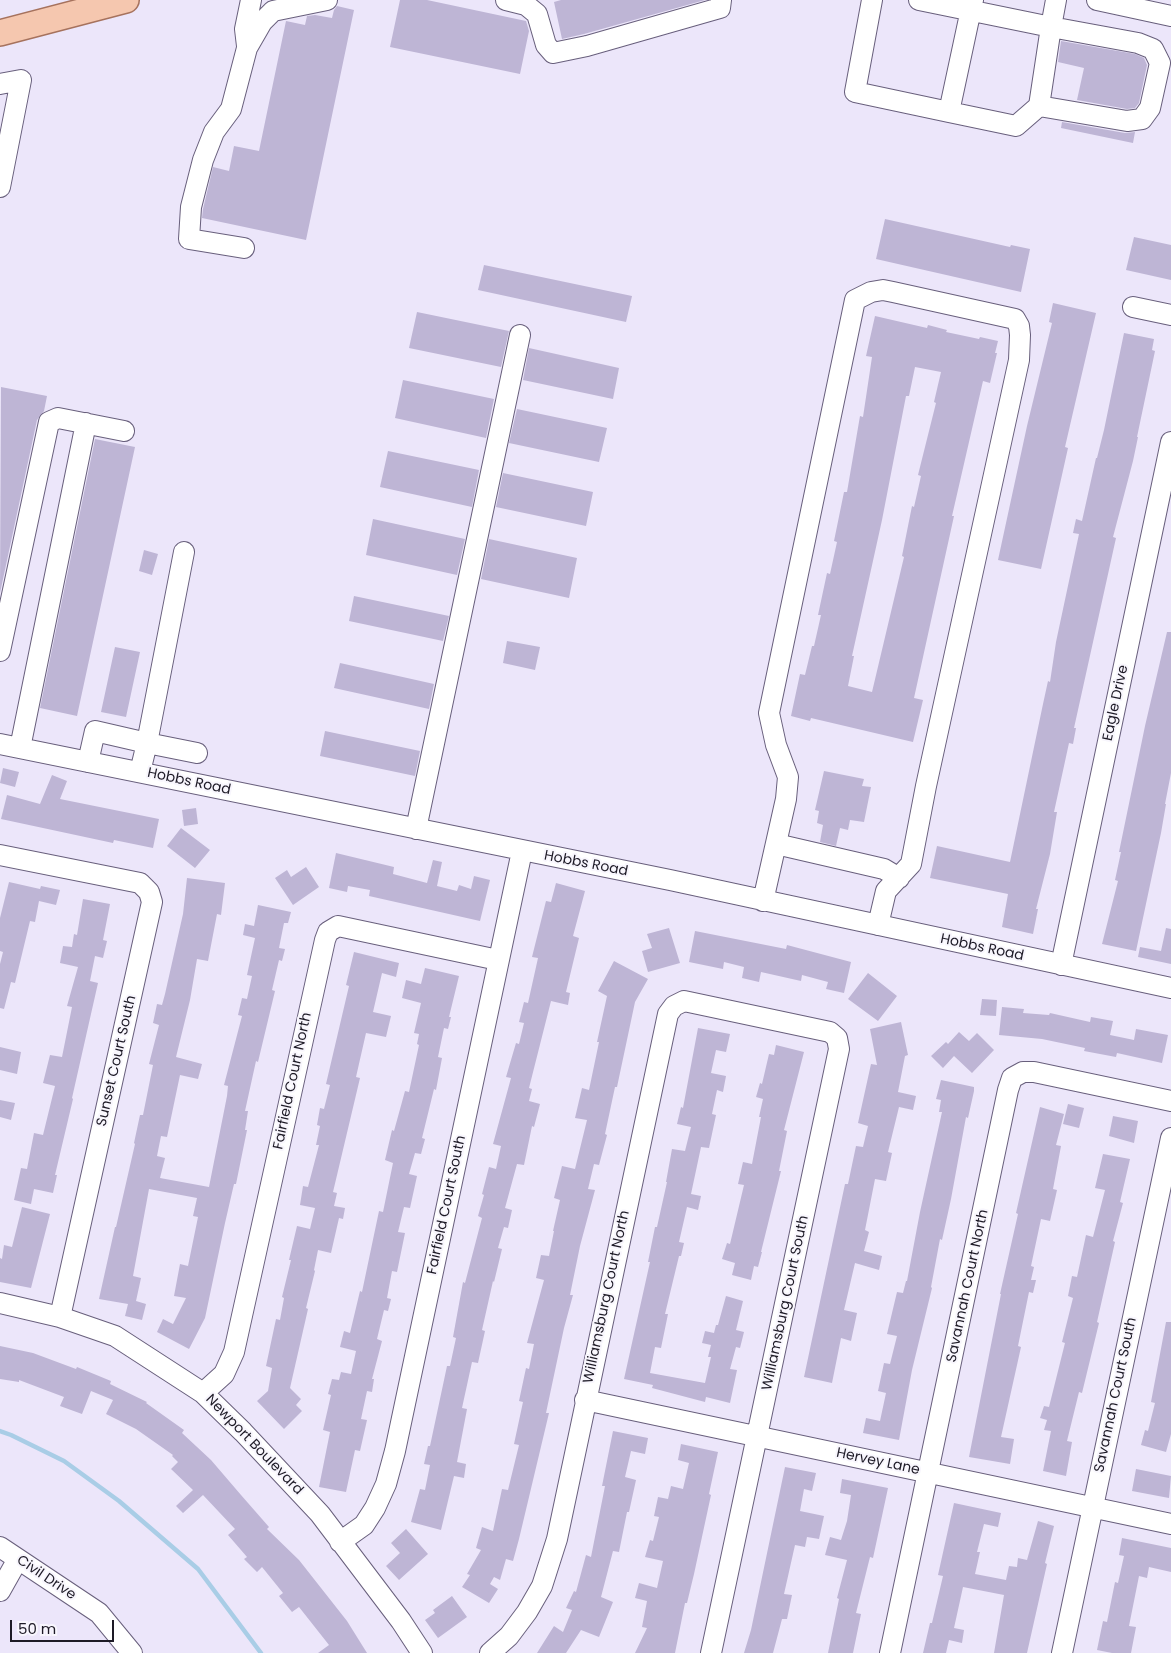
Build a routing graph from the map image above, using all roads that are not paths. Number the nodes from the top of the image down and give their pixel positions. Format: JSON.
{"nodes":[{"id":1,"x":126,"y":0,"type":"edge"},
{"id":2,"x":251,"y":0,"type":"edge"},
{"id":3,"x":327,"y":0,"type":"edge"},
{"id":4,"x":506,"y":0,"type":"edge"},
{"id":5,"x":721,"y":0,"type":"edge"},
{"id":6,"x":872,"y":0,"type":"edge"},
{"id":7,"x":919,"y":0,"type":"edge"},
{"id":8,"x":1056,"y":0,"type":"edge"},
{"id":9,"x":1097,"y":0,"type":"edge"},
{"id":10,"x":972,"y":5,"type":"edge"},
{"id":11,"x":1171,"y":16,"type":"edge"},
{"id":12,"x":1051,"y":27,"type":"junction"},
{"id":13,"x":0,"y":33,"type":"edge"},
{"id":14,"x":247,"y":48,"type":"junction"},
{"id":15,"x":0,"y":84,"type":"edge"},
{"id":16,"x":1039,"y":106,"type":"junction"},
{"id":17,"x":949,"y":112,"type":"junction"},
{"id":18,"x":0,"y":187,"type":"edge"},
{"id":19,"x":244,"y":248,"type":"dead end"},
{"id":20,"x":1133,"y":307,"type":"dead end"},
{"id":21,"x":1171,"y":315,"type":"edge"},
{"id":22,"x":520,"y":335,"type":"dead end"},
{"id":23,"x":86,"y":423,"type":"junction"},
{"id":24,"x":124,"y":431,"type":"dead end"},
{"id":25,"x":1171,"y":442,"type":"edge"},
{"id":26,"x":184,"y":552,"type":"dead end"},
{"id":27,"x":0,"y":651,"type":"edge"},
{"id":28,"x":147,"y":743,"type":"junction"},
{"id":29,"x":0,"y":744,"type":"edge"},
{"id":30,"x":20,"y":748,"type":"junction"},
{"id":31,"x":197,"y":753,"type":"dead end"},
{"id":32,"x":88,"y":762,"type":"junction"},
{"id":33,"x":140,"y":772,"type":"junction"},
{"id":34,"x":416,"y":829,"type":"junction"},
{"id":35,"x":776,"y":844,"type":"junction"},
{"id":36,"x":522,"y":851,"type":"junction"},
{"id":37,"x":0,"y":855,"type":"edge"},
{"id":38,"x":899,"y":878,"type":"junction"},
{"id":39,"x":763,"y":901,"type":"junction"},
{"id":40,"x":878,"y":926,"type":"junction"},
{"id":41,"x":498,"y":960,"type":"junction"},
{"id":42,"x":1061,"y":965,"type":"junction"},
{"id":43,"x":1171,"y":988,"type":"edge"},
{"id":44,"x":754,"y":1015,"type":"joint"},
{"id":45,"x":1171,"y":1101,"type":"edge"},
{"id":46,"x":1171,"y":1138,"type":"edge"},
{"id":47,"x":0,"y":1303,"type":"edge"},
{"id":48,"x":60,"y":1316,"type":"junction"},
{"id":49,"x":203,"y":1393,"type":"junction"},
{"id":50,"x":585,"y":1400,"type":"junction"},
{"id":51,"x":758,"y":1437,"type":"junction"},
{"id":52,"x":928,"y":1473,"type":"junction"},
{"id":53,"x":1092,"y":1508,"type":"junction"},
{"id":54,"x":1171,"y":1524,"type":"edge"},
{"id":55,"x":340,"y":1542,"type":"junction"},
{"id":56,"x":0,"y":1548,"type":"edge"},
{"id":57,"x":18,"y":1559,"type":"junction"},
{"id":58,"x":0,"y":1591,"type":"edge"},
{"id":59,"x":132,"y":1653,"type":"edge"},
{"id":60,"x":422,"y":1653,"type":"edge"},
{"id":61,"x":490,"y":1653,"type":"edge"},
{"id":62,"x":711,"y":1653,"type":"edge"},
{"id":63,"x":890,"y":1653,"type":"edge"},
{"id":64,"x":1062,"y":1653,"type":"edge"}],
"edges":[{"from":1,"to":13,"type":"main road"},
{"from":2,"to":14,"type":"street"},
{"from":3,"to":14,"type":"street"},
{"from":4,"to":5,"type":"street"},
{"from":6,"to":17,"type":"street"},
{"from":7,"to":10,"type":"street"},
{"from":8,"to":12,"type":"street"},
{"from":9,"to":11,"type":"street"},
{"from":10,"to":12,"type":"street"},
{"from":10,"to":17,"type":"street"},
{"from":12,"to":16,"type":"street"},
{"from":12,"to":16,"type":"street"},
{"from":14,"to":19,"type":"street"},
{"from":15,"to":18,"type":"street"},
{"from":16,"to":17,"type":"street"},
{"from":20,"to":21,"type":"street"},
{"from":22,"to":34,"type":"street"},
{"from":23,"to":24,"type":"street"},
{"from":23,"to":27,"type":"street"},
{"from":23,"to":30,"type":"street"},
{"from":25,"to":42,"type":"street","name":"Eagle Drive"},
{"from":26,"to":28,"type":"street"},
{"from":28,"to":31,"type":"street"},
{"from":28,"to":32,"type":"street"},
{"from":28,"to":33,"type":"street"},
{"from":29,"to":30,"type":"street","name":"Hobbs Road"},
{"from":30,"to":32,"type":"street","name":"Hobbs Road"},
{"from":32,"to":33,"type":"street","name":"Hobbs Road"},
{"from":33,"to":34,"type":"street","name":"Hobbs Road"},
{"from":34,"to":36,"type":"street","name":"Hobbs Road"},
{"from":35,"to":38,"type":"street"},
{"from":35,"to":38,"type":"street"},
{"from":35,"to":39,"type":"street"},
{"from":36,"to":39,"type":"street","name":"Hobbs Road"},
{"from":36,"to":41,"type":"street","name":"Fairfield Court South"},
{"from":37,"to":48,"type":"street","name":"Sunset Court South"},
{"from":38,"to":40,"type":"street"},
{"from":39,"to":40,"type":"street","name":"Hobbs Road"},
{"from":40,"to":42,"type":"street","name":"Hobbs Road"},
{"from":41,"to":49,"type":"street","name":"Fairfield Court North"},
{"from":41,"to":55,"type":"street","name":"Fairfield Court South"},
{"from":42,"to":43,"type":"street","name":"Hobbs Road"},
{"from":44,"to":50,"type":"street","name":"Williamsburg Court North"},
{"from":44,"to":51,"type":"street","name":"Williamsburg Court South"},
{"from":45,"to":52,"type":"street","name":"Savannah Court North"},
{"from":46,"to":53,"type":"street","name":"Savannah Court South"},
{"from":47,"to":48,"type":"street","name":"Newport Boulevard"},
{"from":48,"to":49,"type":"street","name":"Newport Boulevard"},
{"from":49,"to":55,"type":"street","name":"Newport Boulevard"},
{"from":50,"to":51,"type":"street","name":"Hervey Lane"},
{"from":50,"to":61,"type":"street","name":"Williamsburg Court North"},
{"from":51,"to":52,"type":"street","name":"Hervey Lane"},
{"from":51,"to":62,"type":"street","name":"Williamsburg Court South"},
{"from":52,"to":53,"type":"street","name":"Hervey Lane"},
{"from":52,"to":63,"type":"street","name":"Savannah Court North"},
{"from":53,"to":54,"type":"street","name":"Hervey Lane"},
{"from":53,"to":64,"type":"street","name":"Savannah Court South"},
{"from":55,"to":60,"type":"street","name":"Newport Boulevard"},
{"from":56,"to":57,"type":"street","name":"Civil Drive"},
{"from":57,"to":58,"type":"street"},
{"from":57,"to":59,"type":"street","name":"Civil Drive"}]}
